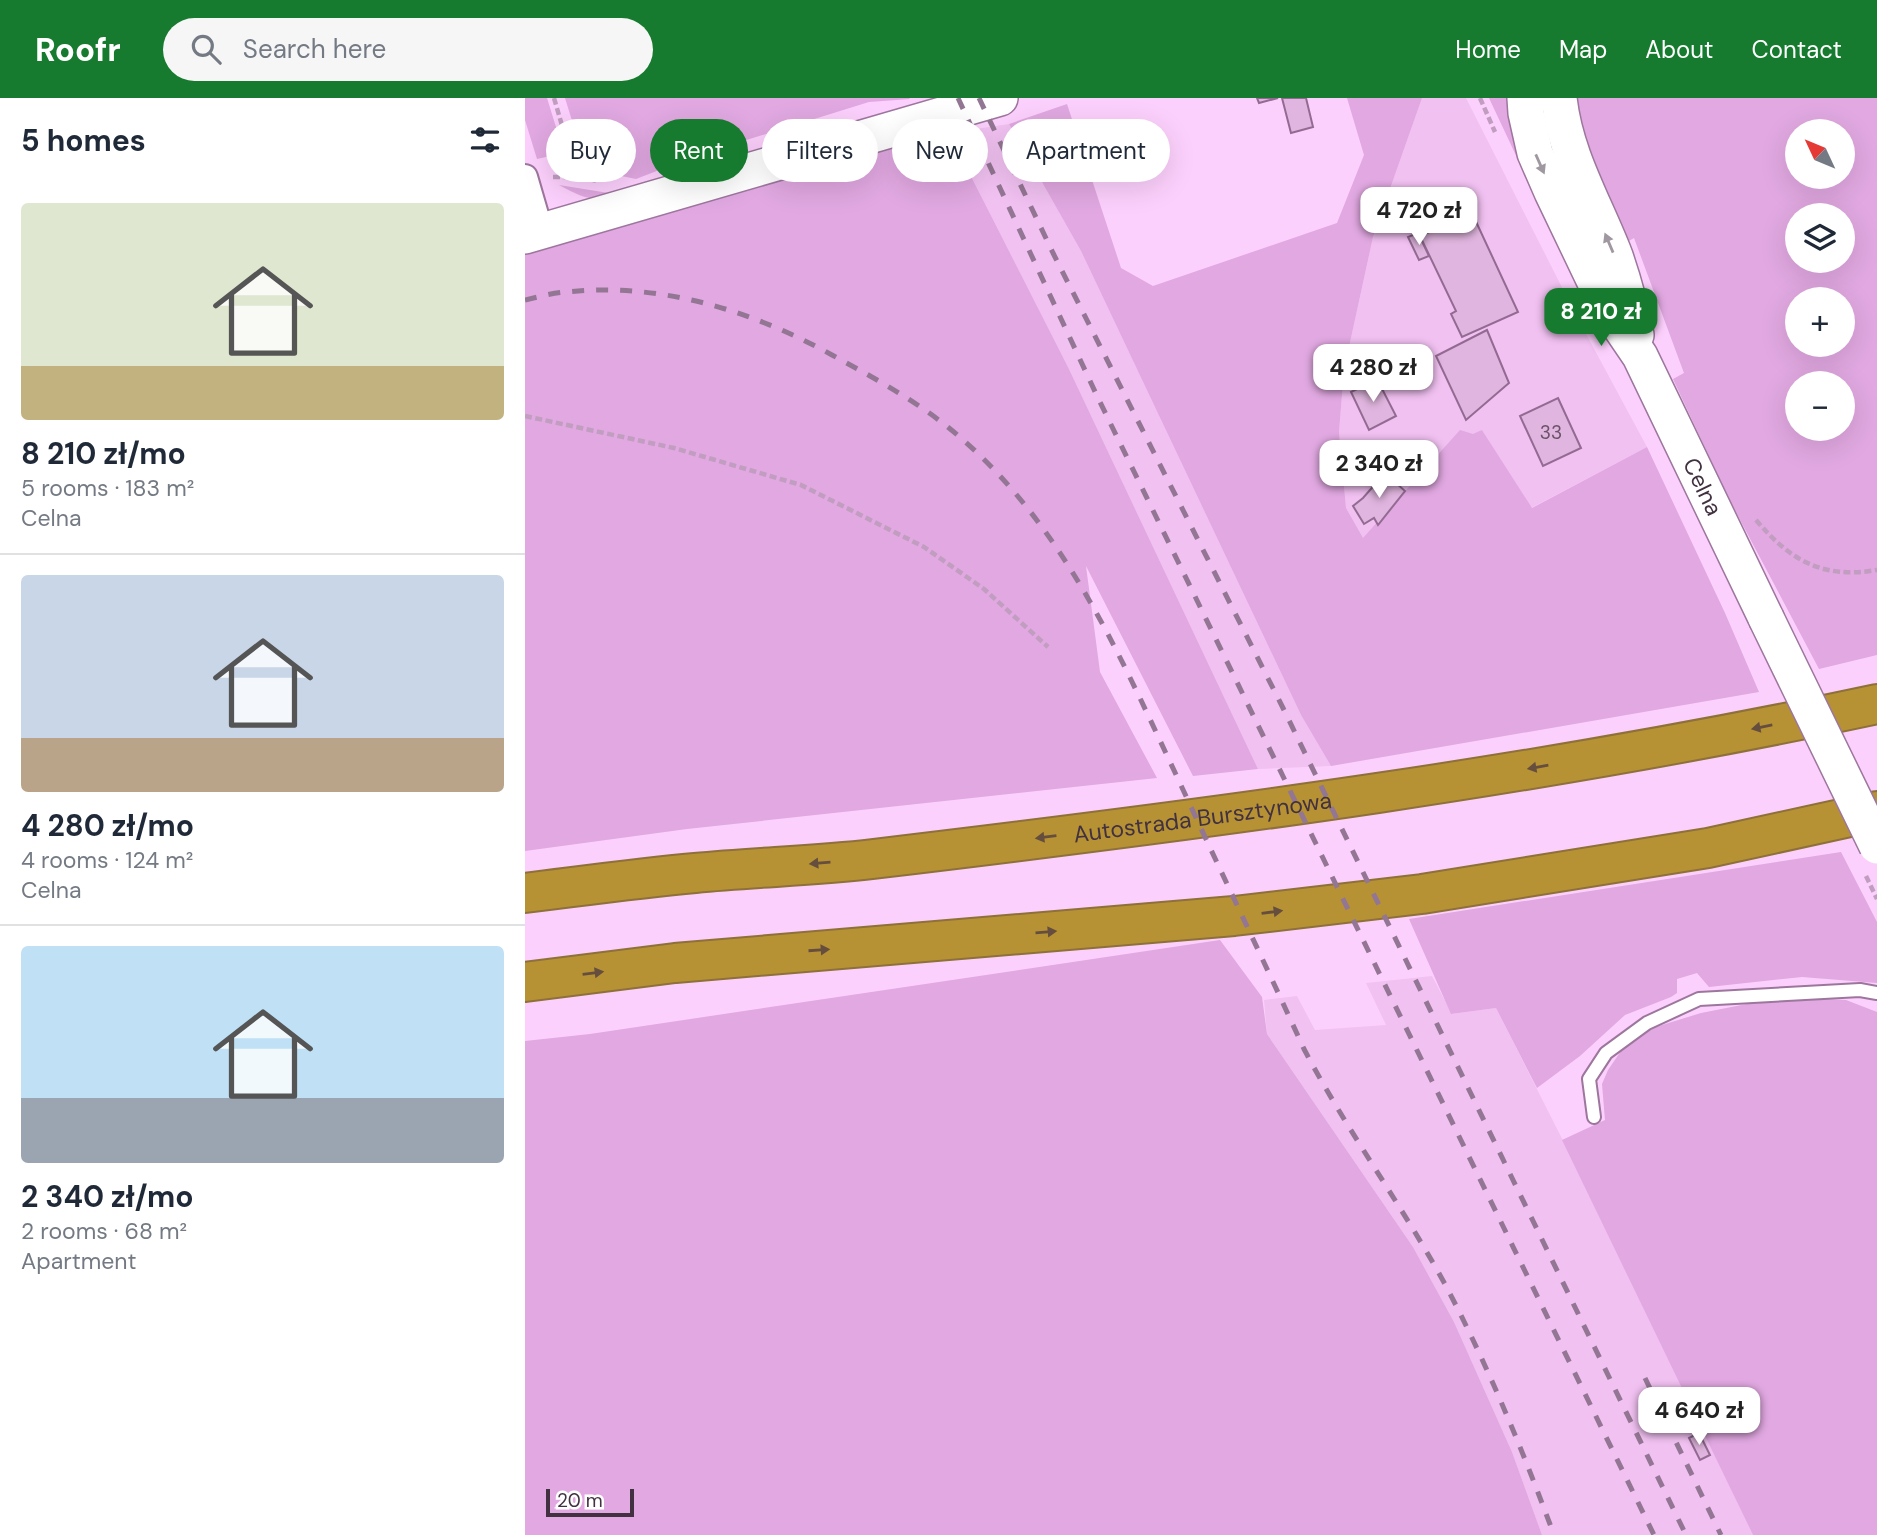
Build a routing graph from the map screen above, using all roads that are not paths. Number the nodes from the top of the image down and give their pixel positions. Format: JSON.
{"nodes":[{"id":1,"x":1000,"y":98,"type":"edge"},
{"id":2,"x":1525,"y":98,"type":"edge"},
{"id":3,"x":1559,"y":98,"type":"edge"},
{"id":4,"x":537,"y":177,"type":"edge"},
{"id":5,"x":533,"y":234,"type":"edge"},
{"id":6,"x":1640,"y":356,"type":"junction"},
{"id":7,"x":1877,"y":704,"type":"edge"},
{"id":8,"x":1877,"y":811,"type":"edge"},
{"id":9,"x":1877,"y":845,"type":"edge"},
{"id":10,"x":525,"y":893,"type":"edge"},
{"id":11,"x":525,"y":982,"type":"edge"},
{"id":12,"x":1877,"y":993,"type":"edge"},
{"id":13,"x":1594,"y":1117,"type":"dead end"}],
"edges":[{"from":1,"to":5,"type":"street"},
{"from":2,"to":6,"type":"street","name":"Celna","one_way":true},
{"from":6,"to":3,"type":"street","name":"Celna","one_way":true},
{"from":4,"to":5,"type":"street"},
{"from":6,"to":9,"type":"street","name":"Celna","bridge":true},
{"from":7,"to":10,"type":"highway","name":"Autostrada Bursztynowa","one_way":true},
{"from":11,"to":8,"type":"highway","one_way":true},
{"from":12,"to":13,"type":"lane"}]}
